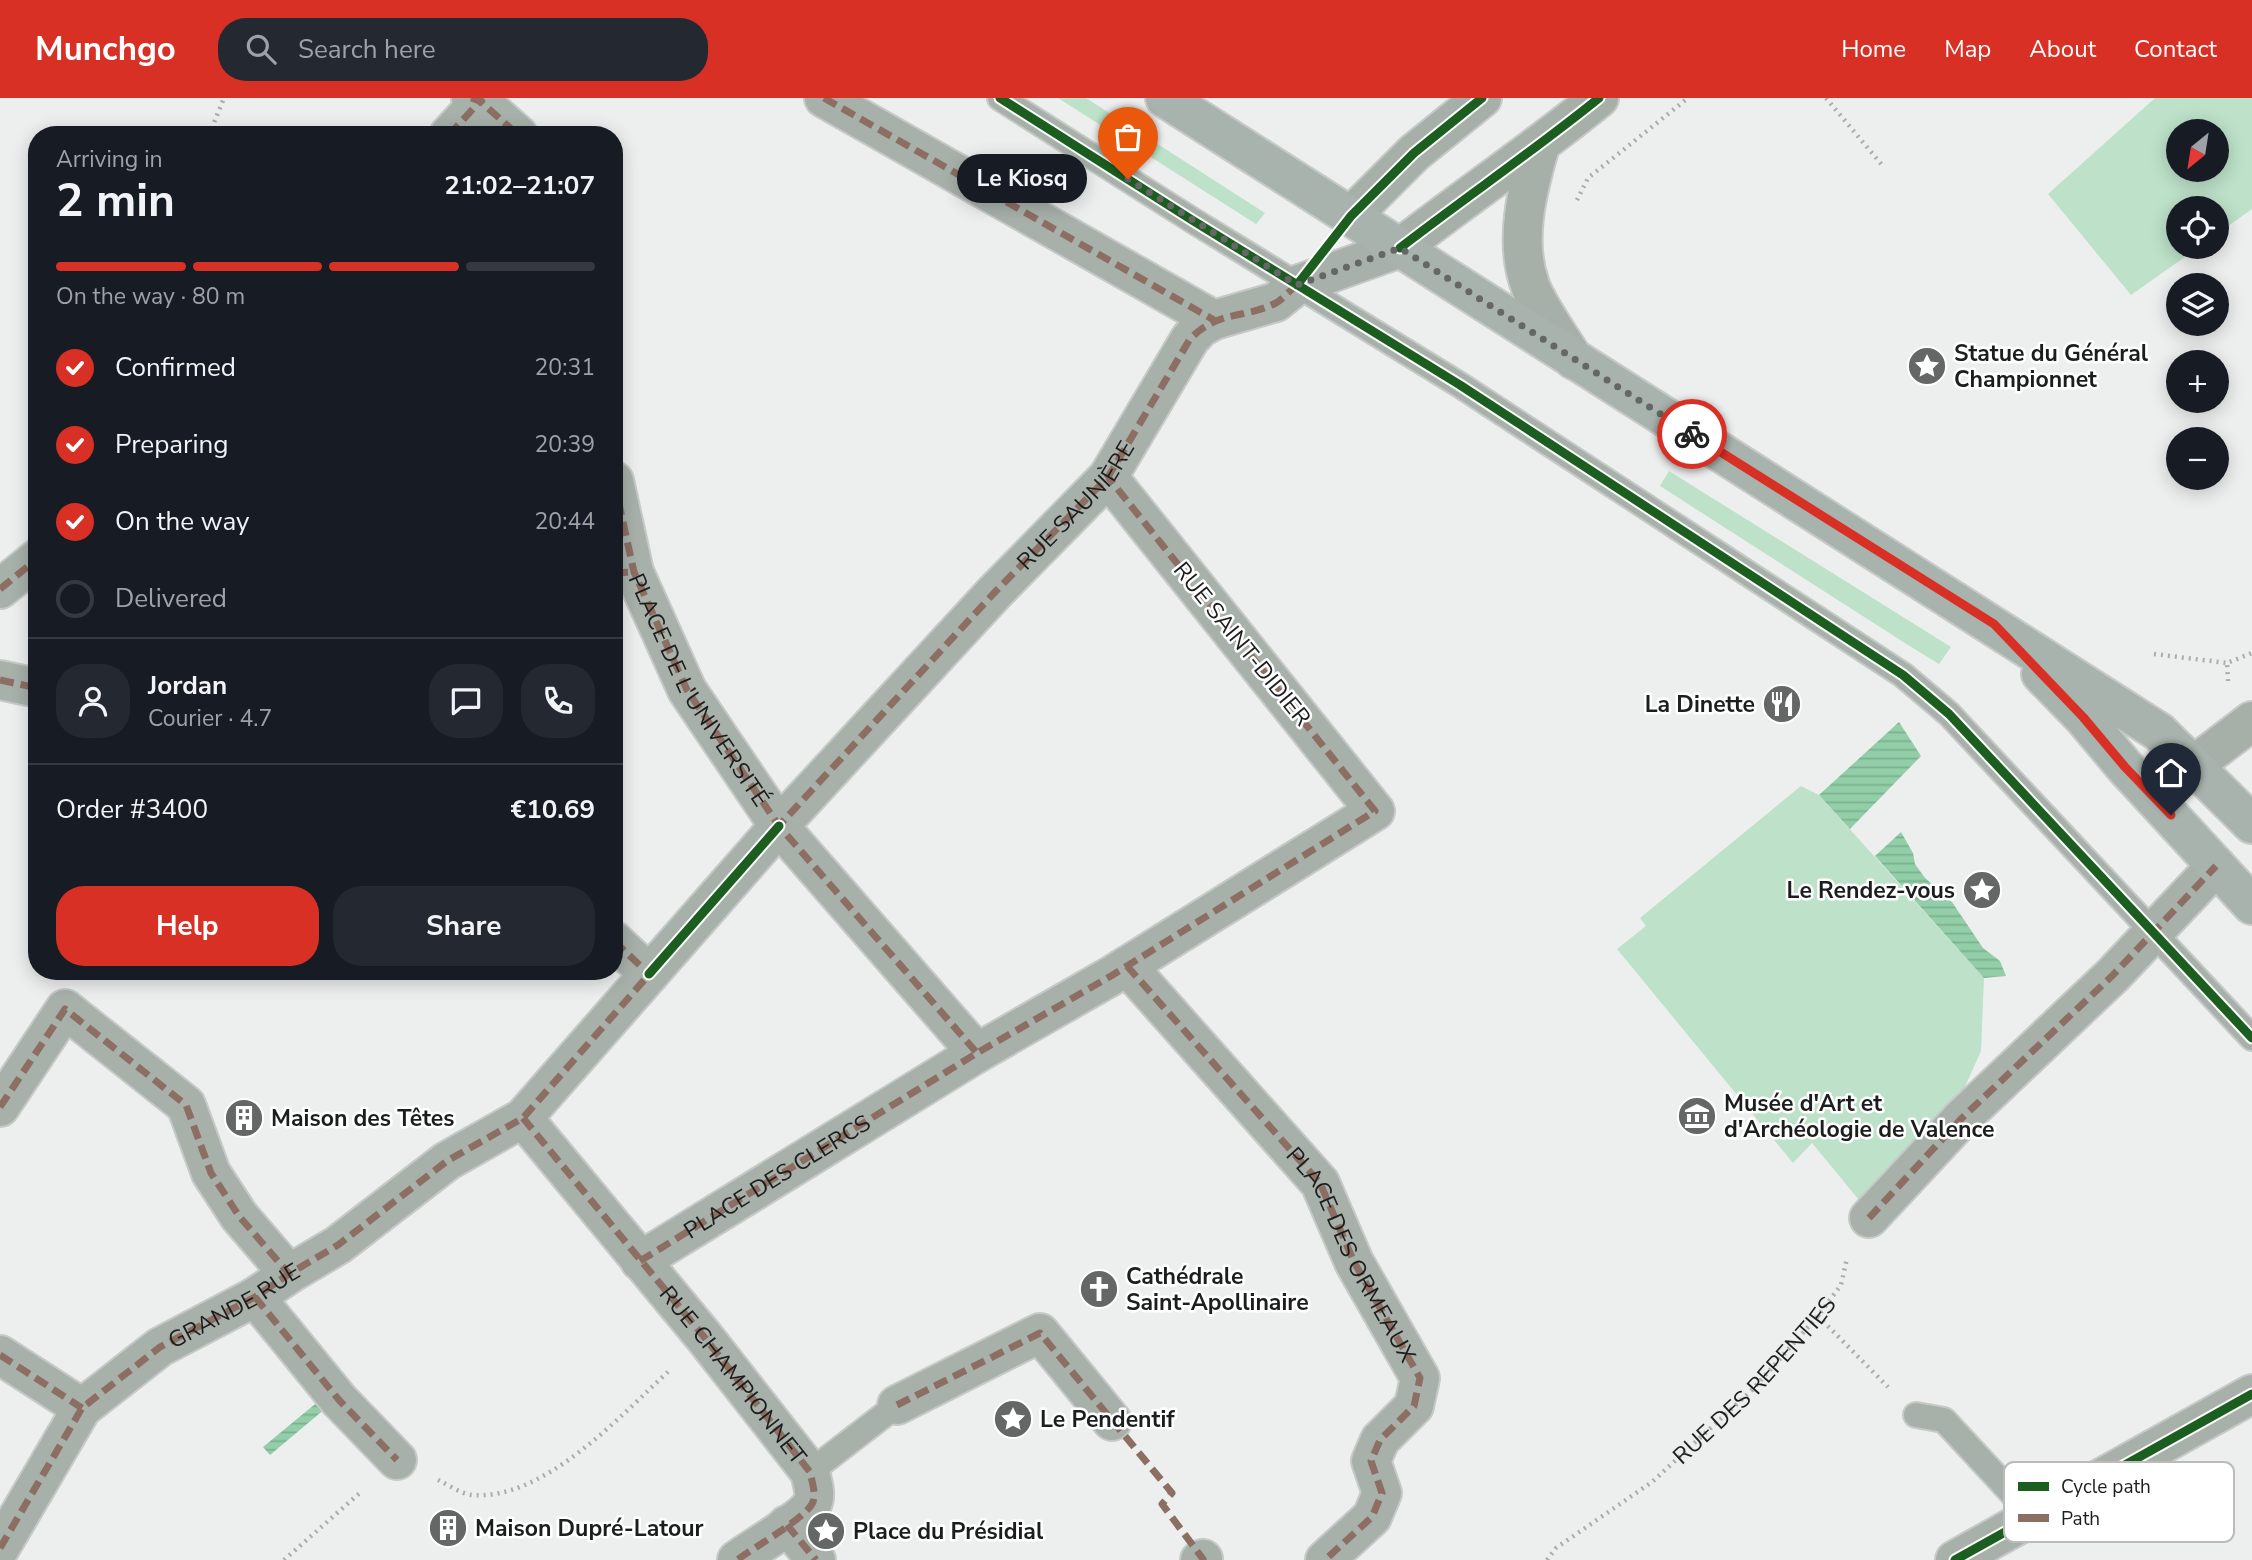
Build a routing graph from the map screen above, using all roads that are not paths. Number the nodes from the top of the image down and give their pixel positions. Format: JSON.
{"nodes":[{"id":1,"x":824,"y":98,"type":"edge"},
{"id":2,"x":1000,"y":98,"type":"edge"},
{"id":3,"x":1165,"y":98,"type":"edge"},
{"id":4,"x":1482,"y":98,"type":"edge"},
{"id":5,"x":1600,"y":98,"type":"edge"},
{"id":6,"x":478,"y":99,"type":"edge"},
{"id":7,"x":456,"y":126,"type":"edge"},
{"id":8,"x":508,"y":126,"type":"edge"},
{"id":9,"x":1540,"y":146,"type":"junction"},
{"id":10,"x":1351,"y":216,"type":"junction"},
{"id":11,"x":1400,"y":248,"type":"junction"},
{"id":12,"x":1297,"y":285,"type":"junction"},
{"id":13,"x":1214,"y":320,"type":"junction"},
{"id":14,"x":1574,"y":360,"type":"junction"},
{"id":15,"x":1108,"y":477,"type":"junction"},
{"id":16,"x":28,"y":566,"type":"edge"},
{"id":17,"x":624,"y":573,"type":"edge"},
{"id":18,"x":0,"y":589,"type":"edge"},
{"id":19,"x":1994,"y":624,"type":"junction"},
{"id":20,"x":0,"y":680,"type":"edge"},
{"id":21,"x":28,"y":686,"type":"edge"},
{"id":22,"x":2252,"y":721,"type":"edge"},
{"id":23,"x":2193,"y":766,"type":"junction"},
{"id":24,"x":2156,"y":799,"type":"junction"},
{"id":25,"x":2252,"y":824,"type":"edge"},
{"id":26,"x":779,"y":826,"type":"junction"},
{"id":27,"x":2216,"y":866,"type":"junction"},
{"id":28,"x":2252,"y":905,"type":"edge"},
{"id":29,"x":2154,"y":932,"type":"junction"},
{"id":30,"x":623,"y":949,"type":"edge"},
{"id":31,"x":1127,"y":966,"type":"junction"},
{"id":32,"x":649,"y":974,"type":"junction"},
{"id":33,"x":2252,"y":1038,"type":"edge"},
{"id":34,"x":976,"y":1053,"type":"junction"},
{"id":35,"x":0,"y":1107,"type":"edge"},
{"id":36,"x":523,"y":1118,"type":"junction"},
{"id":37,"x":1869,"y":1218,"type":"road end"},
{"id":38,"x":640,"y":1261,"type":"junction"},
{"id":39,"x":289,"y":1273,"type":"junction"},
{"id":40,"x":255,"y":1297,"type":"junction"},
{"id":41,"x":0,"y":1356,"type":"edge"},
{"id":42,"x":2252,"y":1394,"type":"edge"},
{"id":43,"x":897,"y":1405,"type":"joint"},
{"id":44,"x":82,"y":1408,"type":"junction"},
{"id":45,"x":1916,"y":1415,"type":"road end"},
{"id":46,"x":1111,"y":1421,"type":"dead end"},
{"id":47,"x":397,"y":1460,"type":"road end"},
{"id":48,"x":2130,"y":1462,"type":"edge"},
{"id":49,"x":810,"y":1472,"type":"junction"},
{"id":50,"x":2004,"y":1485,"type":"edge"},
{"id":51,"x":787,"y":1525,"type":"junction"},
{"id":52,"x":2004,"y":1532,"type":"edge"},
{"id":53,"x":0,"y":1548,"type":"edge"},
{"id":54,"x":737,"y":1560,"type":"edge"},
{"id":55,"x":816,"y":1560,"type":"edge"},
{"id":56,"x":1325,"y":1560,"type":"edge"},
{"id":57,"x":1955,"y":1560,"type":"edge"}],
"edges":[{"from":1,"to":13,"type":"street"},
{"from":2,"to":12,"type":"lane"},
{"from":3,"to":10,"type":"main road"},
{"from":4,"to":10,"type":"main road"},
{"from":5,"to":9,"type":"main road"},
{"from":6,"to":7,"type":"street"},
{"from":6,"to":8,"type":"street"},
{"from":9,"to":11,"type":"main road"},
{"from":9,"to":14,"type":"main road"},
{"from":10,"to":11,"type":"main road"},
{"from":11,"to":12,"type":"street","name":"RUE SAUNIÈRE"},
{"from":11,"to":14,"type":"main road"},
{"from":12,"to":13,"type":"street","name":"RUE SAUNIÈRE"},
{"from":12,"to":29,"type":"lane"},
{"from":13,"to":15,"type":"street","name":"RUE SAUNIÈRE"},
{"from":14,"to":19,"type":"main road"},
{"from":15,"to":26,"type":"street","name":"RUE SAUNIÈRE"},
{"from":15,"to":31,"type":"street","name":"RUE SAINT-DIDIER"},
{"from":16,"to":18,"type":"street"},
{"from":17,"to":26,"type":"street","name":"PLACE DE L'UNIVERSITÉ"},
{"from":19,"to":23,"type":"main road"},
{"from":19,"to":24,"type":"main road"},
{"from":20,"to":21,"type":"street"},
{"from":22,"to":23,"type":"main road"},
{"from":23,"to":24,"type":"main road"},
{"from":23,"to":25,"type":"main road"},
{"from":24,"to":27,"type":"main road"},
{"from":26,"to":32,"type":"street","name":"PLACE DE L'UNIVERSITÉ"},
{"from":26,"to":34,"type":"street"},
{"from":27,"to":28,"type":"main road"},
{"from":27,"to":29,"type":"street"},
{"from":29,"to":33,"type":"lane"},
{"from":29,"to":37,"type":"street"},
{"from":30,"to":32,"type":"street"},
{"from":31,"to":34,"type":"street"},
{"from":31,"to":56,"type":"street","name":"PLACE DES ORMEAUX"},
{"from":32,"to":36,"type":"street"},
{"from":34,"to":38,"type":"street","name":"PLACE DES CLERCS"},
{"from":35,"to":39,"type":"street"},
{"from":36,"to":38,"type":"street"},
{"from":36,"to":39,"type":"street","name":"GRANDE RUE"},
{"from":38,"to":49,"type":"street","name":"RUE CHAMPIONNET"},
{"from":39,"to":40,"type":"street","name":"GRANDE RUE"},
{"from":40,"to":44,"type":"street","name":"GRANDE RUE"},
{"from":40,"to":47,"type":"street"},
{"from":41,"to":44,"type":"street"},
{"from":42,"to":48,"type":"street"},
{"from":43,"to":46,"type":"street"},
{"from":43,"to":49,"type":"lane"},
{"from":44,"to":53,"type":"street","name":"GRANDE RUE"},
{"from":45,"to":50,"type":"lane"},
{"from":49,"to":51,"type":"street","name":"RUE CHAMPIONNET"},
{"from":51,"to":54,"type":"street"},
{"from":51,"to":55,"type":"street"},
{"from":52,"to":57,"type":"street"}]}
